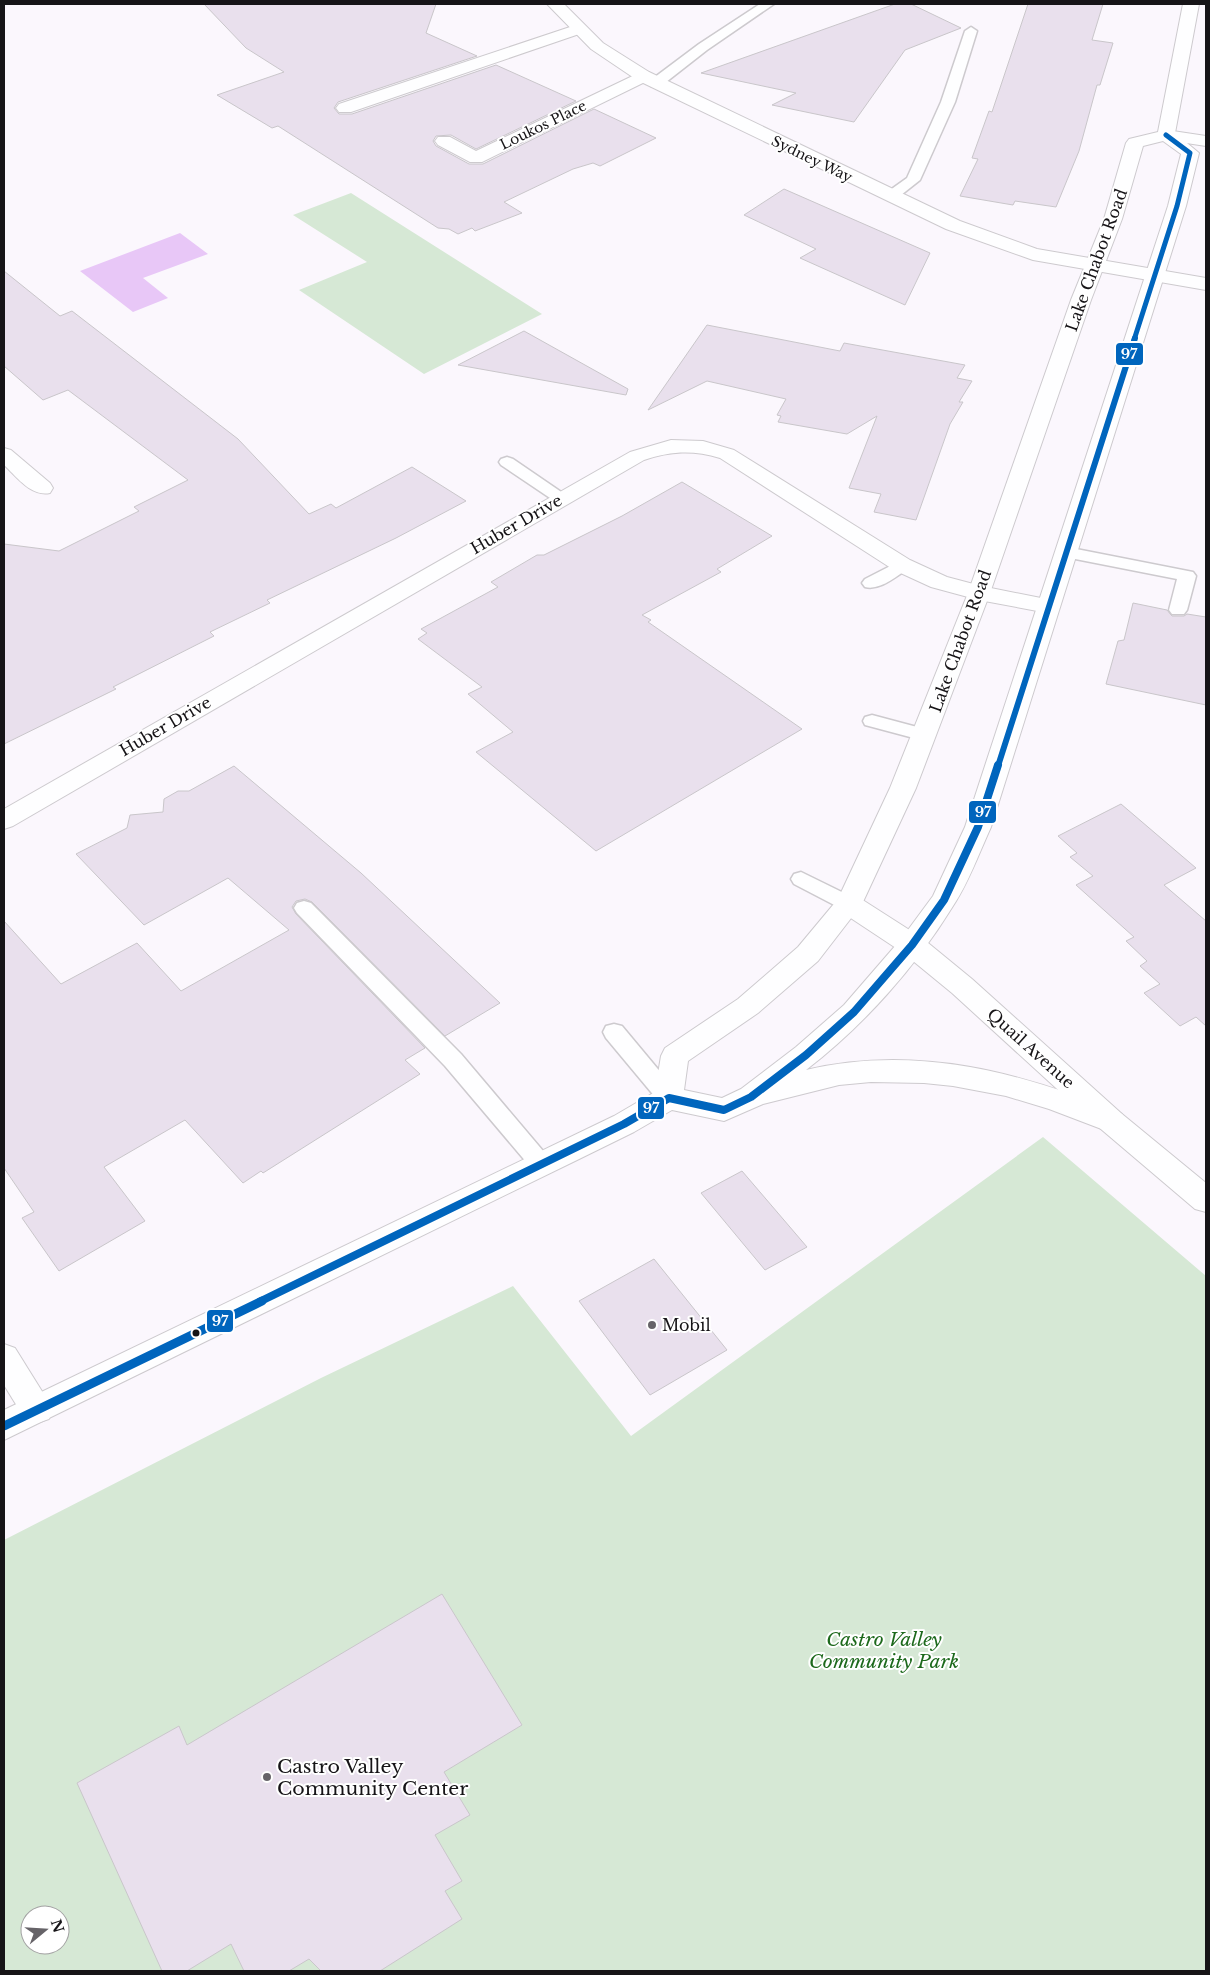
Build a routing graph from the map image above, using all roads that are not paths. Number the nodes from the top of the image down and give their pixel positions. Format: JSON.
{"nodes":[{"id":1,"x":555,"y":4,"type":"edge"},
{"id":2,"x":768,"y":4,"type":"edge"},
{"id":3,"x":1191,"y":4,"type":"edge"},
{"id":4,"x":578,"y":29,"type":"junction"},
{"id":5,"x":971,"y":31,"type":"dead end"},
{"id":6,"x":650,"y":80,"type":"junction"},
{"id":7,"x":345,"y":108,"type":"dead end"},
{"id":8,"x":1166,"y":135,"type":"junction"},
{"id":9,"x":444,"y":141,"type":"dead end"},
{"id":10,"x":1206,"y":141,"type":"edge"},
{"id":11,"x":1190,"y":153,"type":"junction"},
{"id":12,"x":1201,"y":173,"type":"dead end"},
{"id":13,"x":891,"y":196,"type":"junction"},
{"id":14,"x":1094,"y":265,"type":"junction"},
{"id":15,"x":1155,"y":276,"type":"junction"},
{"id":16,"x":1206,"y":284,"type":"edge"},
{"id":17,"x":4,"y":454,"type":"edge"},
{"id":18,"x":506,"y":462,"type":"dead end"},
{"id":19,"x":42,"y":488,"type":"dead end"},
{"id":20,"x":562,"y":498,"type":"junction"},
{"id":21,"x":1066,"y":552,"type":"junction"},
{"id":22,"x":902,"y":565,"type":"junction"},
{"id":23,"x":871,"y":583,"type":"dead end"},
{"id":24,"x":979,"y":593,"type":"junction"},
{"id":25,"x":1048,"y":606,"type":"junction"},
{"id":26,"x":1178,"y":610,"type":"dead end"},
{"id":27,"x":872,"y":722,"type":"dead end"},
{"id":28,"x":925,"y":735,"type":"junction"},
{"id":29,"x":4,"y":820,"type":"edge"},
{"id":30,"x":801,"y":879,"type":"dead end"},
{"id":31,"x":849,"y":904,"type":"junction"},
{"id":32,"x":304,"y":908,"type":"dead end"},
{"id":33,"x":912,"y":945,"type":"junction"},
{"id":34,"x":614,"y":1032,"type":"dead end"},
{"id":35,"x":751,"y":1097,"type":"junction"},
{"id":36,"x":669,"y":1098,"type":"junction"},
{"id":37,"x":1112,"y":1122,"type":"junction"},
{"id":38,"x":541,"y":1164,"type":"junction"},
{"id":39,"x":1206,"y":1200,"type":"edge"},
{"id":40,"x":4,"y":1358,"type":"edge"},
{"id":41,"x":37,"y":1409,"type":"junction"},
{"id":42,"x":4,"y":1426,"type":"edge"}],
"edges":[{"from":1,"to":4,"type":"main road","name":"Sydney Way"},
{"from":2,"to":6,"type":"lane"},
{"from":3,"to":8,"type":"main road"},
{"from":4,"to":6,"type":"main road","name":"Sydney Way"},
{"from":4,"to":7,"type":"main road"},
{"from":5,"to":13,"type":"lane"},
{"from":6,"to":9,"type":"main road","name":"Loukos Place"},
{"from":6,"to":13,"type":"main road","name":"Sydney Way"},
{"from":8,"to":10,"type":"main road"},
{"from":8,"to":11,"type":"main road"},
{"from":8,"to":14,"type":"main road","name":"Lake Chabot Road"},
{"from":11,"to":12,"type":"main road"},
{"from":11,"to":15,"type":"main road"},
{"from":13,"to":14,"type":"main road","name":"Sydney Way"},
{"from":14,"to":15,"type":"main road","name":"Sydney Way"},
{"from":14,"to":24,"type":"main road","name":"Lake Chabot Road"},
{"from":15,"to":16,"type":"main road","name":"Sydney Way"},
{"from":15,"to":21,"type":"main road"},
{"from":17,"to":19,"type":"main road"},
{"from":18,"to":20,"type":"lane"},
{"from":20,"to":22,"type":"main road","name":"Huber Drive"},
{"from":20,"to":29,"type":"main road","name":"Huber Drive"},
{"from":21,"to":25,"type":"main road"},
{"from":21,"to":26,"type":"lane"},
{"from":22,"to":23,"type":"lane"},
{"from":22,"to":24,"type":"main road","name":"Huber Drive"},
{"from":24,"to":25,"type":"main road","name":"Huber Drive"},
{"from":24,"to":28,"type":"main road","name":"Lake Chabot Road"},
{"from":25,"to":33,"type":"main road"},
{"from":27,"to":28,"type":"lane"},
{"from":28,"to":31,"type":"main road","name":"Lake Chabot Road"},
{"from":30,"to":31,"type":"lane"},
{"from":31,"to":33,"type":"main road","name":"Quail Avenue"},
{"from":31,"to":36,"type":"main road","name":"Lake Chabot Road"},
{"from":32,"to":38,"type":"lane"},
{"from":33,"to":35,"type":"main road"},
{"from":33,"to":37,"type":"main road","name":"Quail Avenue"},
{"from":34,"to":36,"type":"lane"},
{"from":35,"to":36,"type":"main road"},
{"from":35,"to":37,"type":"main road"},
{"from":36,"to":38,"type":"main road"},
{"from":37,"to":39,"type":"main road","name":"Quail Avenue"},
{"from":38,"to":41,"type":"main road"},
{"from":40,"to":41,"type":"main road"},
{"from":41,"to":42,"type":"main road"}]}
